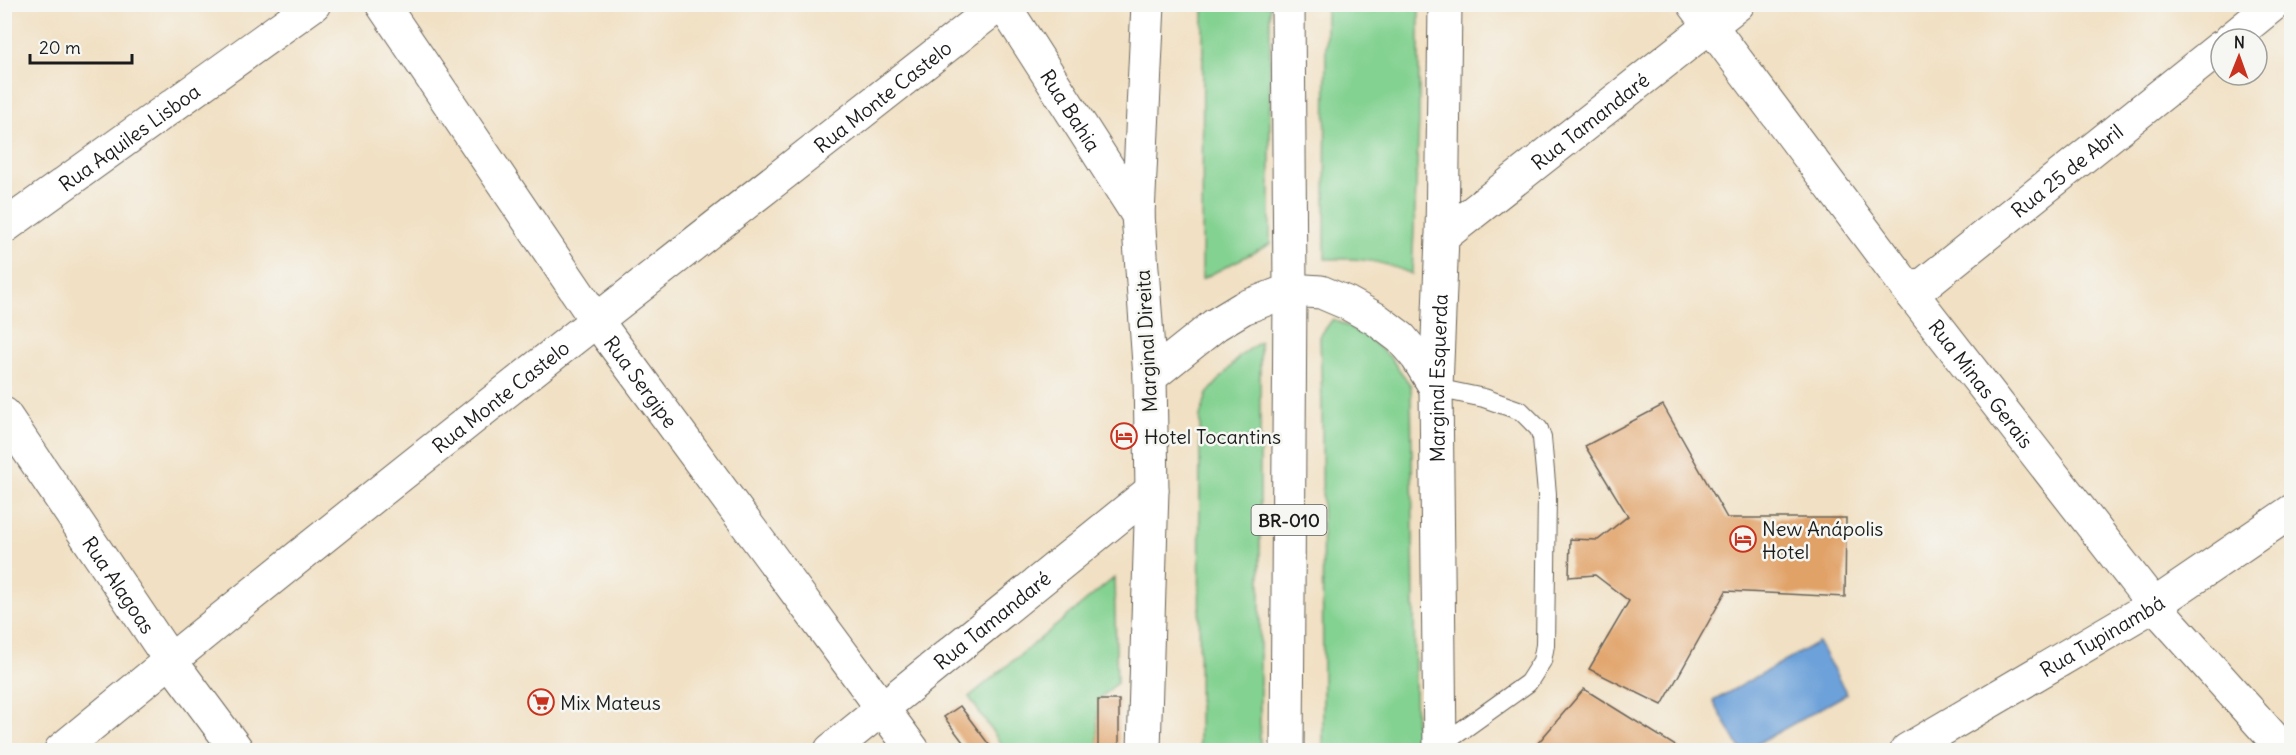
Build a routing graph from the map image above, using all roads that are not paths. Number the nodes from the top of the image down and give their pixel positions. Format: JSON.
{"nodes":[{"id":1,"x":314,"y":4,"type":"edge"},
{"id":2,"x":382,"y":4,"type":"edge"},
{"id":3,"x":1002,"y":4,"type":"edge"},
{"id":4,"x":1148,"y":4,"type":"edge"},
{"id":5,"x":1288,"y":4,"type":"edge"},
{"id":6,"x":1445,"y":4,"type":"edge"},
{"id":7,"x":1738,"y":4,"type":"edge"},
{"id":8,"x":2274,"y":4,"type":"edge"},
{"id":9,"x":1703,"y":15,"type":"edge"},
{"id":10,"x":2246,"y":27,"type":"edge"},
{"id":11,"x":2209,"y":57,"type":"edge"},
{"id":12,"x":1138,"y":215,"type":"junction"},
{"id":13,"x":4,"y":227,"type":"edge"},
{"id":14,"x":1442,"y":237,"type":"junction"},
{"id":15,"x":1290,"y":290,"type":"junction"},
{"id":16,"x":1912,"y":294,"type":"junction"},
{"id":17,"x":596,"y":320,"type":"junction"},
{"id":18,"x":1150,"y":377,"type":"junction"},
{"id":19,"x":1436,"y":388,"type":"junction"},
{"id":20,"x":4,"y":414,"type":"edge"},
{"id":21,"x":1152,"y":490,"type":"junction"},
{"id":22,"x":2292,"y":511,"type":"edge"},
{"id":23,"x":2154,"y":604,"type":"junction"},
{"id":24,"x":170,"y":660,"type":"junction"},
{"id":25,"x":882,"y":708,"type":"junction"},
{"id":26,"x":1440,"y":748,"type":"edge"},
{"id":27,"x":61,"y":750,"type":"edge"},
{"id":28,"x":237,"y":750,"type":"edge"},
{"id":29,"x":831,"y":750,"type":"edge"},
{"id":30,"x":913,"y":750,"type":"edge"},
{"id":31,"x":1144,"y":750,"type":"edge"},
{"id":32,"x":1287,"y":750,"type":"edge"},
{"id":33,"x":1907,"y":750,"type":"edge"},
{"id":34,"x":2284,"y":750,"type":"edge"}],
"edges":[{"from":1,"to":13,"type":"main road","name":"Rua Aquiles Lisboa"},
{"from":2,"to":17,"type":"main road","name":"Rua Sergipe"},
{"from":3,"to":12,"type":"main road","name":"Rua Bahia"},
{"from":3,"to":17,"type":"main road","name":"Rua Monte Castelo"},
{"from":4,"to":12,"type":"main road","name":"Marginal Direita"},
{"from":5,"to":15,"type":"main road","number":"BR-010"},
{"from":6,"to":14,"type":"main road","name":"Marginal Esquerda"},
{"from":7,"to":9,"type":"main road","name":"Rua Tamandaré"},
{"from":8,"to":10,"type":"main road"},
{"from":9,"to":14,"type":"main road","name":"Rua Tamandaré"},
{"from":9,"to":16,"type":"main road","name":"Rua Minas Gerais"},
{"from":11,"to":16,"type":"main road","name":"Rua 25 de Abril"},
{"from":12,"to":18,"type":"main road","name":"Marginal Direita"},
{"from":14,"to":19,"type":"main road","name":"Marginal Esquerda"},
{"from":15,"to":18,"type":"main road"},
{"from":15,"to":19,"type":"main road"},
{"from":15,"to":32,"type":"main road","number":"BR-010"},
{"from":16,"to":23,"type":"main road","name":"Rua Minas Gerais"},
{"from":17,"to":24,"type":"main road","name":"Rua Monte Castelo"},
{"from":17,"to":25,"type":"main road","name":"Rua Sergipe"},
{"from":18,"to":21,"type":"main road","name":"Marginal Direita"},
{"from":19,"to":26,"type":"main road","name":"Marginal Esquerda"},
{"from":19,"to":26,"type":"lane"},
{"from":20,"to":24,"type":"main road","name":"Rua Alagoas"},
{"from":21,"to":25,"type":"main road","name":"Rua Tamandaré"},
{"from":21,"to":31,"type":"main road","name":"Marginal Direita"},
{"from":22,"to":23,"type":"main road","name":"Rua Tupinambá"},
{"from":23,"to":33,"type":"main road","name":"Rua Tupinambá"},
{"from":23,"to":34,"type":"main road","name":"Rua Minas Gerais"},
{"from":24,"to":27,"type":"main road","name":"Rua Monte Castelo"},
{"from":24,"to":28,"type":"main road","name":"Rua Alagoas"},
{"from":25,"to":29,"type":"main road","name":"Rua Tamandaré"},
{"from":25,"to":30,"type":"main road","name":"Rua Sergipe"}]}
